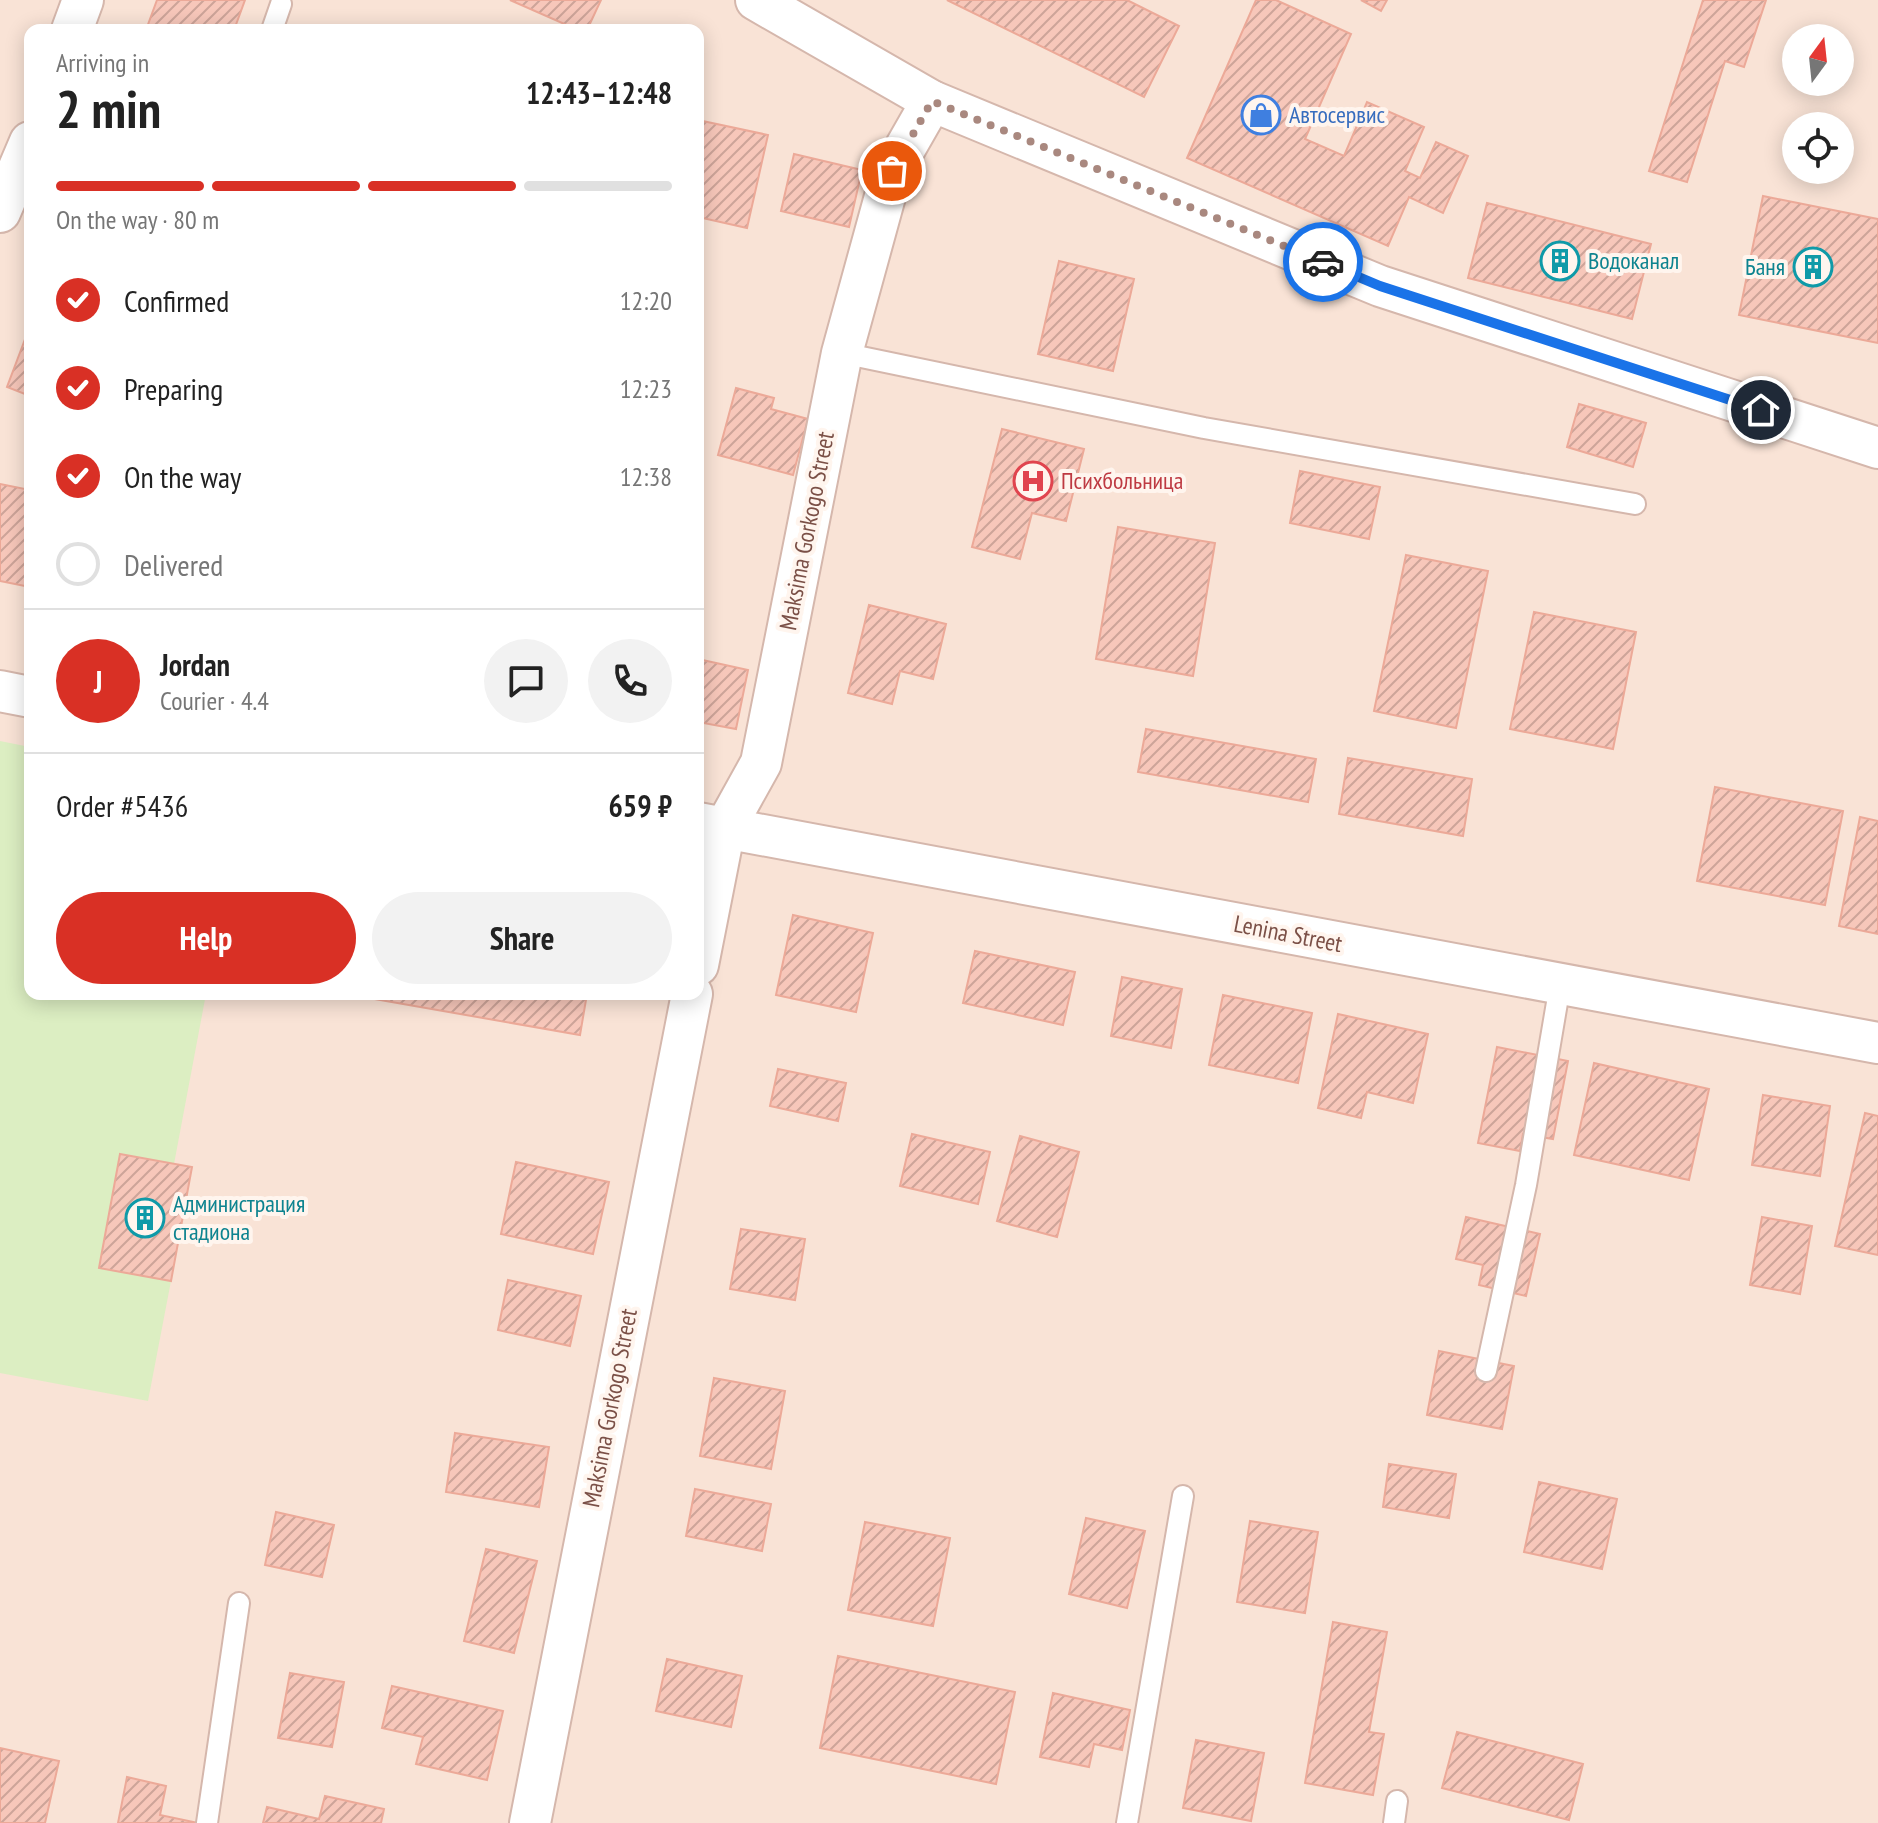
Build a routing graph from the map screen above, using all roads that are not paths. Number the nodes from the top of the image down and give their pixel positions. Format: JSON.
{"nodes":[{"id":1,"x":83,"y":0,"type":"edge"},
{"id":2,"x":756,"y":0,"type":"edge"},
{"id":3,"x":281,"y":4,"type":"dead end"},
{"id":4,"x":74,"y":24,"type":"edge"},
{"id":5,"x":274,"y":24,"type":"edge"},
{"id":6,"x":932,"y":101,"type":"junction"},
{"id":7,"x":24,"y":156,"type":"edge"},
{"id":8,"x":0,"y":212,"type":"edge"},
{"id":9,"x":842,"y":353,"type":"junction"},
{"id":10,"x":1878,"y":448,"type":"edge"},
{"id":11,"x":1635,"y":504,"type":"dead end"},
{"id":12,"x":0,"y":691,"type":"edge"},
{"id":13,"x":24,"y":696,"type":"edge"},
{"id":14,"x":712,"y":826,"type":"edge"},
{"id":15,"x":704,"y":905,"type":"edge"},
{"id":16,"x":1560,"y":985,"type":"junction"},
{"id":17,"x":691,"y":1000,"type":"edge"},
{"id":18,"x":1878,"y":1043,"type":"edge"},
{"id":19,"x":1486,"y":1371,"type":"dead end"},
{"id":20,"x":1183,"y":1496,"type":"dead end"},
{"id":21,"x":239,"y":1603,"type":"dead end"},
{"id":22,"x":1397,"y":1801,"type":"dead end"},
{"id":23,"x":207,"y":1823,"type":"edge"},
{"id":24,"x":530,"y":1823,"type":"edge"},
{"id":25,"x":1127,"y":1823,"type":"edge"},
{"id":26,"x":1394,"y":1823,"type":"edge"}],
"edges":[{"from":1,"to":4,"type":"street"},
{"from":2,"to":6,"type":"street"},
{"from":3,"to":5,"type":"lane"},
{"from":6,"to":9,"type":"street","name":"Maksima Gorkogo Street"},
{"from":6,"to":10,"type":"street"},
{"from":7,"to":8,"type":"street"},
{"from":9,"to":11,"type":"lane"},
{"from":9,"to":14,"type":"street","name":"Maksima Gorkogo Street"},
{"from":12,"to":13,"type":"street"},
{"from":14,"to":15,"type":"street","name":"Maksima Gorkogo Street"},
{"from":14,"to":16,"type":"street","name":"Lenina Street"},
{"from":16,"to":18,"type":"street","name":"Lenina Street"},
{"from":16,"to":19,"type":"lane"},
{"from":17,"to":24,"type":"street","name":"Maksima Gorkogo Street"},
{"from":20,"to":25,"type":"lane"},
{"from":21,"to":23,"type":"lane"},
{"from":22,"to":26,"type":"lane"}]}
